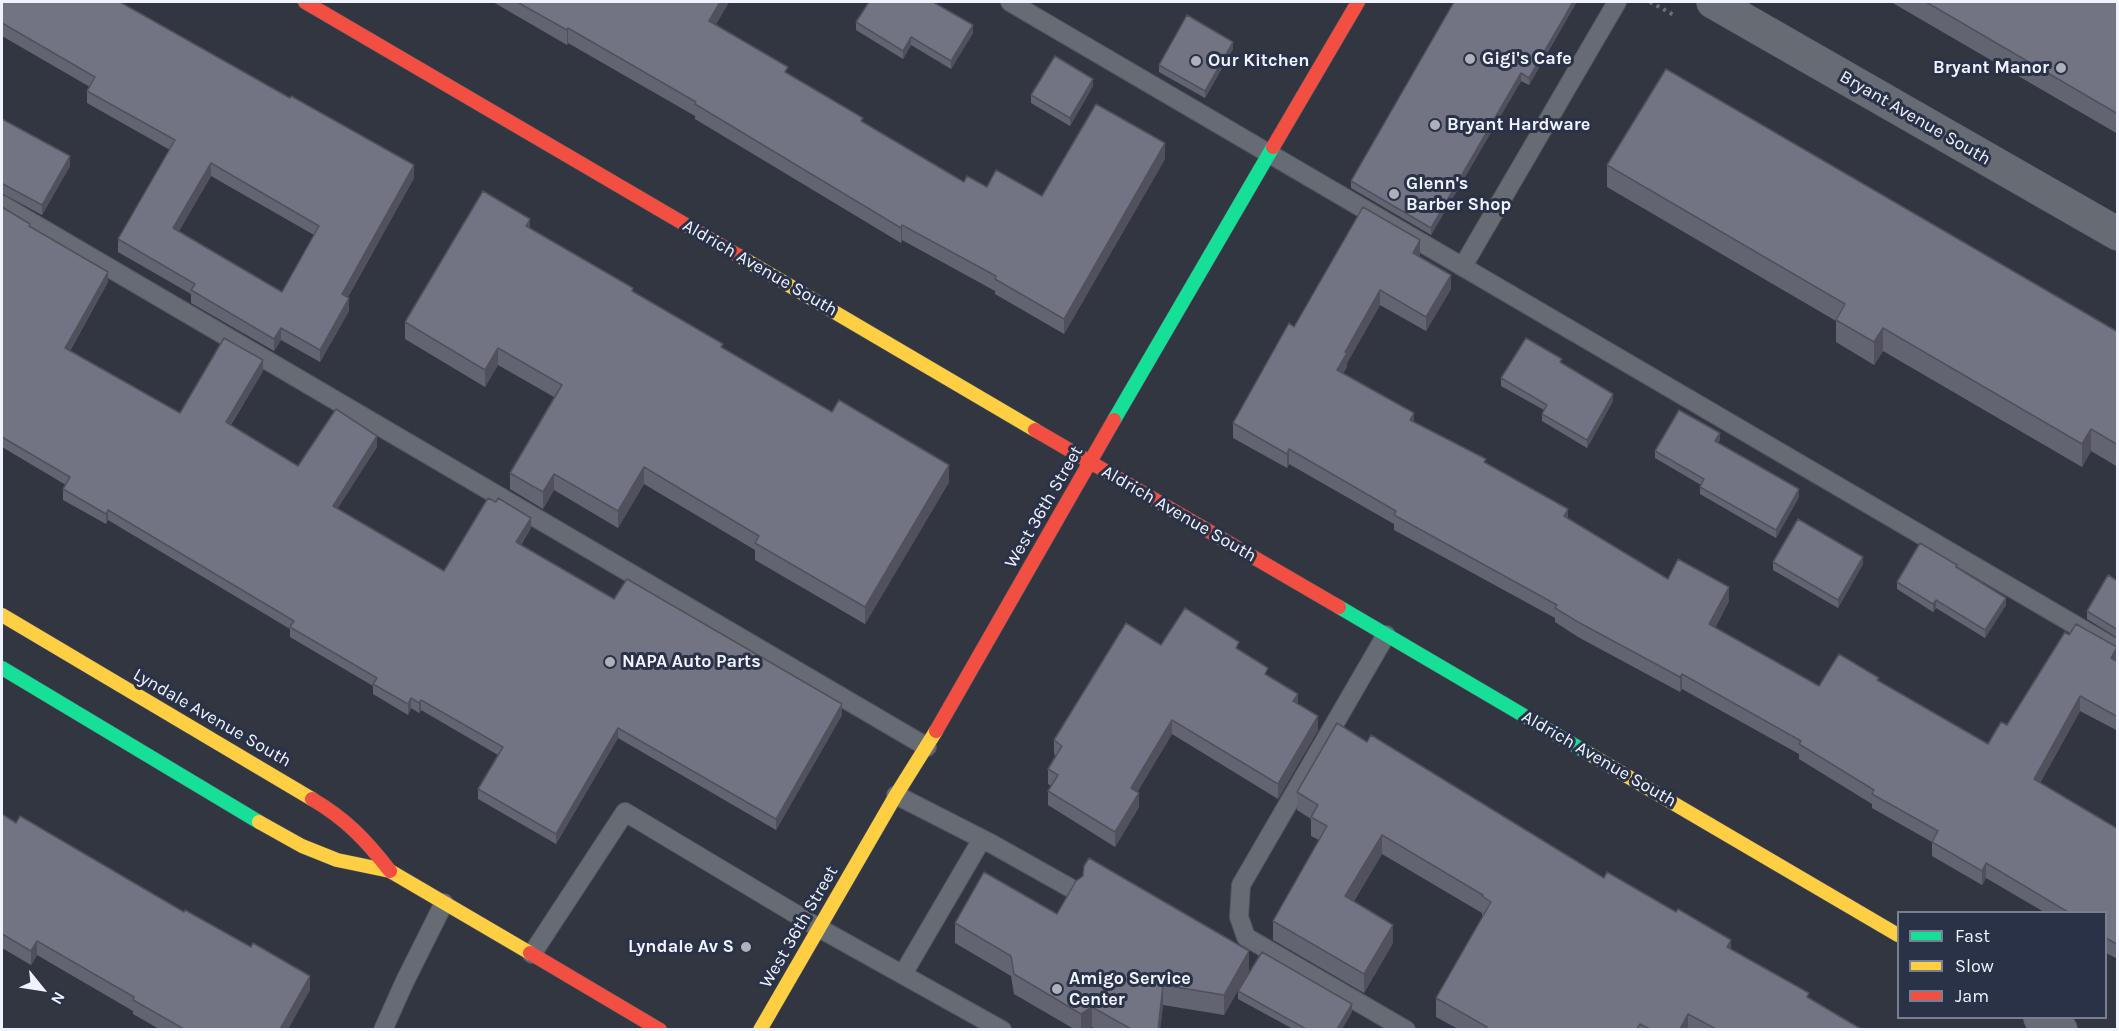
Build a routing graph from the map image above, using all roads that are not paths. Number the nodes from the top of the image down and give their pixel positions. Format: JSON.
{"nodes":[{"id":1,"x":305,"y":2,"type":"edge"},
{"id":2,"x":1010,"y":2,"type":"edge"},
{"id":3,"x":1358,"y":2,"type":"edge"},
{"id":4,"x":1617,"y":2,"type":"edge"},
{"id":5,"x":1713,"y":2,"type":"edge"},
{"id":6,"x":1271,"y":154,"type":"junction"},
{"id":7,"x":2,"y":205,"type":"edge"},
{"id":8,"x":2118,"y":234,"type":"edge"},
{"id":9,"x":1463,"y":266,"type":"junction"},
{"id":10,"x":1090,"y":462,"type":"junction"},
{"id":11,"x":2,"y":615,"type":"edge"},
{"id":12,"x":1386,"y":635,"type":"junction"},
{"id":13,"x":2118,"y":650,"type":"edge"},
{"id":14,"x":2,"y":668,"type":"edge"},
{"id":15,"x":927,"y":747,"type":"junction"},
{"id":16,"x":896,"y":795,"type":"junction"},
{"id":17,"x":981,"y":839,"type":"junction"},
{"id":18,"x":390,"y":871,"type":"junction"},
{"id":19,"x":1074,"y":890,"type":"edge"},
{"id":20,"x":444,"y":903,"type":"junction"},
{"id":21,"x":819,"y":928,"type":"junction"},
{"id":22,"x":1897,"y":934,"type":"edge"},
{"id":23,"x":532,"y":954,"type":"junction"},
{"id":24,"x":903,"y":974,"type":"junction"},
{"id":25,"x":2044,"y":1019,"type":"edge"},
{"id":26,"x":383,"y":1029,"type":"edge"},
{"id":27,"x":660,"y":1029,"type":"edge"},
{"id":28,"x":760,"y":1029,"type":"edge"},
{"id":29,"x":1002,"y":1029,"type":"edge"},
{"id":30,"x":1406,"y":1029,"type":"edge"},
{"id":31,"x":2061,"y":1029,"type":"edge"}],
"edges":[{"from":1,"to":10,"type":"street","name":"Aldrich Avenue South"},
{"from":2,"to":6,"type":"lane"},
{"from":3,"to":6,"type":"street","name":"West 36th Street"},
{"from":4,"to":9,"type":"lane"},
{"from":5,"to":8,"type":"street","name":"Bryant Avenue South"},
{"from":6,"to":9,"type":"lane"},
{"from":6,"to":10,"type":"street","name":"West 36th Street"},
{"from":7,"to":15,"type":"lane"},
{"from":9,"to":13,"type":"lane"},
{"from":10,"to":12,"type":"street","name":"Aldrich Avenue South"},
{"from":10,"to":15,"type":"street","name":"West 36th Street"},
{"from":11,"to":18,"type":"street","name":"Lyndale Avenue South"},
{"from":12,"to":22,"type":"street","name":"Aldrich Avenue South"},
{"from":12,"to":30,"type":"lane"},
{"from":14,"to":18,"type":"street","name":"Lyndale Avenue South"},
{"from":15,"to":16,"type":"street","name":"West 36th Street"},
{"from":16,"to":17,"type":"lane"},
{"from":16,"to":21,"type":"street","name":"West 36th Street"},
{"from":17,"to":19,"type":"lane"},
{"from":17,"to":24,"type":"lane"},
{"from":18,"to":20,"type":"street","name":"Lyndale Avenue South"},
{"from":20,"to":23,"type":"street","name":"Lyndale Avenue South"},
{"from":20,"to":26,"type":"lane"},
{"from":21,"to":23,"type":"lane"},
{"from":21,"to":24,"type":"lane"},
{"from":21,"to":28,"type":"street","name":"West 36th Street"},
{"from":23,"to":27,"type":"street","name":"Lyndale Avenue South"},
{"from":24,"to":29,"type":"lane"},
{"from":25,"to":31,"type":"street"}]}
